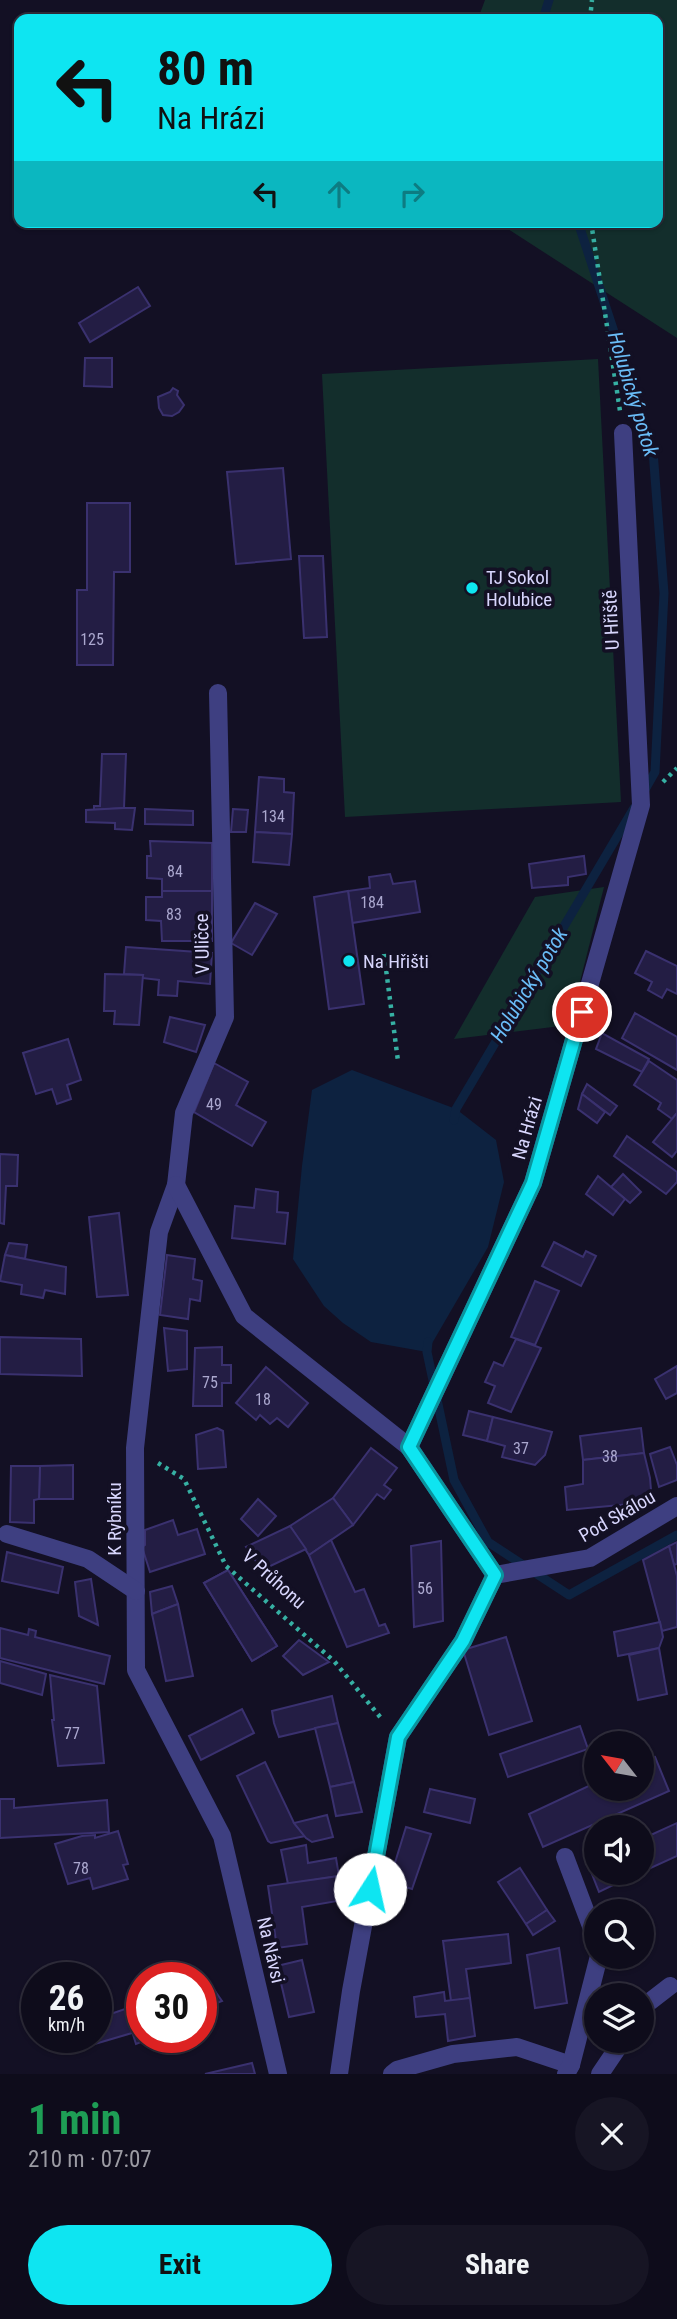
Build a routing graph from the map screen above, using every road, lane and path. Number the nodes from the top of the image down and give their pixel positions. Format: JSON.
{"nodes":[{"id":1,"x":592,"y":228,"type":"edge"},
{"id":2,"x":623,"y":432,"type":"joint"},
{"id":3,"x":218,"y":693,"type":"dead end"},
{"id":4,"x":641,"y":805,"type":"joint"},
{"id":5,"x":384,"y":954,"type":"dead end"},
{"id":6,"x":398,"y":1061,"type":"dead end"},
{"id":7,"x":176,"y":1185,"type":"junction"},
{"id":8,"x":409,"y":1447,"type":"junction"},
{"id":9,"x":135,"y":1448,"type":"junction"},
{"id":10,"x":677,"y":1506,"type":"edge"},
{"id":11,"x":7,"y":1534,"type":"dead end"},
{"id":12,"x":495,"y":1575,"type":"junction"},
{"id":13,"x":136,"y":1591,"type":"junction"},
{"id":14,"x":398,"y":1737,"type":"junction"},
{"id":15,"x":222,"y":1836,"type":"joint"},
{"id":16,"x":565,"y":1857,"type":"dead end"},
{"id":17,"x":584,"y":1907,"type":"edge"},
{"id":18,"x":595,"y":1969,"type":"edge"},
{"id":19,"x":670,"y":1986,"type":"dead end"},
{"id":20,"x":654,"y":1998,"type":"edge"},
{"id":21,"x":614,"y":2053,"type":"edge"},
{"id":22,"x":568,"y":2069,"type":"edge"},
{"id":23,"x":278,"y":2074,"type":"edge"},
{"id":24,"x":340,"y":2074,"type":"edge"},
{"id":25,"x":392,"y":2074,"type":"edge"},
{"id":26,"x":600,"y":2074,"type":"edge"}],
"edges":[{"from":1,"to":2,"type":"path"},
{"from":2,"to":4,"type":"street","name":"U Hřiště"},
{"from":3,"to":7,"type":"street","name":"V Uličce"},
{"from":4,"to":8,"type":"street","name":"Na Hrázi"},
{"from":5,"to":6,"type":"path"},
{"from":7,"to":8,"type":"street"},
{"from":7,"to":9,"type":"street","name":"K Rybníku"},
{"from":8,"to":12,"type":"street"},
{"from":9,"to":13,"type":"street","name":"K Rybníku"},
{"from":9,"to":14,"type":"path","name":"V Průhonu"},
{"from":10,"to":12,"type":"street","name":"Pod Skálou"},
{"from":11,"to":13,"type":"street"},
{"from":12,"to":14,"type":"street"},
{"from":13,"to":15,"type":"street","name":"K Rybníku"},
{"from":14,"to":24,"type":"street"},
{"from":15,"to":23,"type":"street","name":"Na Návsi"},
{"from":16,"to":17,"type":"street"},
{"from":18,"to":22,"type":"street"},
{"from":19,"to":20,"type":"street"},
{"from":21,"to":26,"type":"street"},
{"from":22,"to":25,"type":"street"}]}
